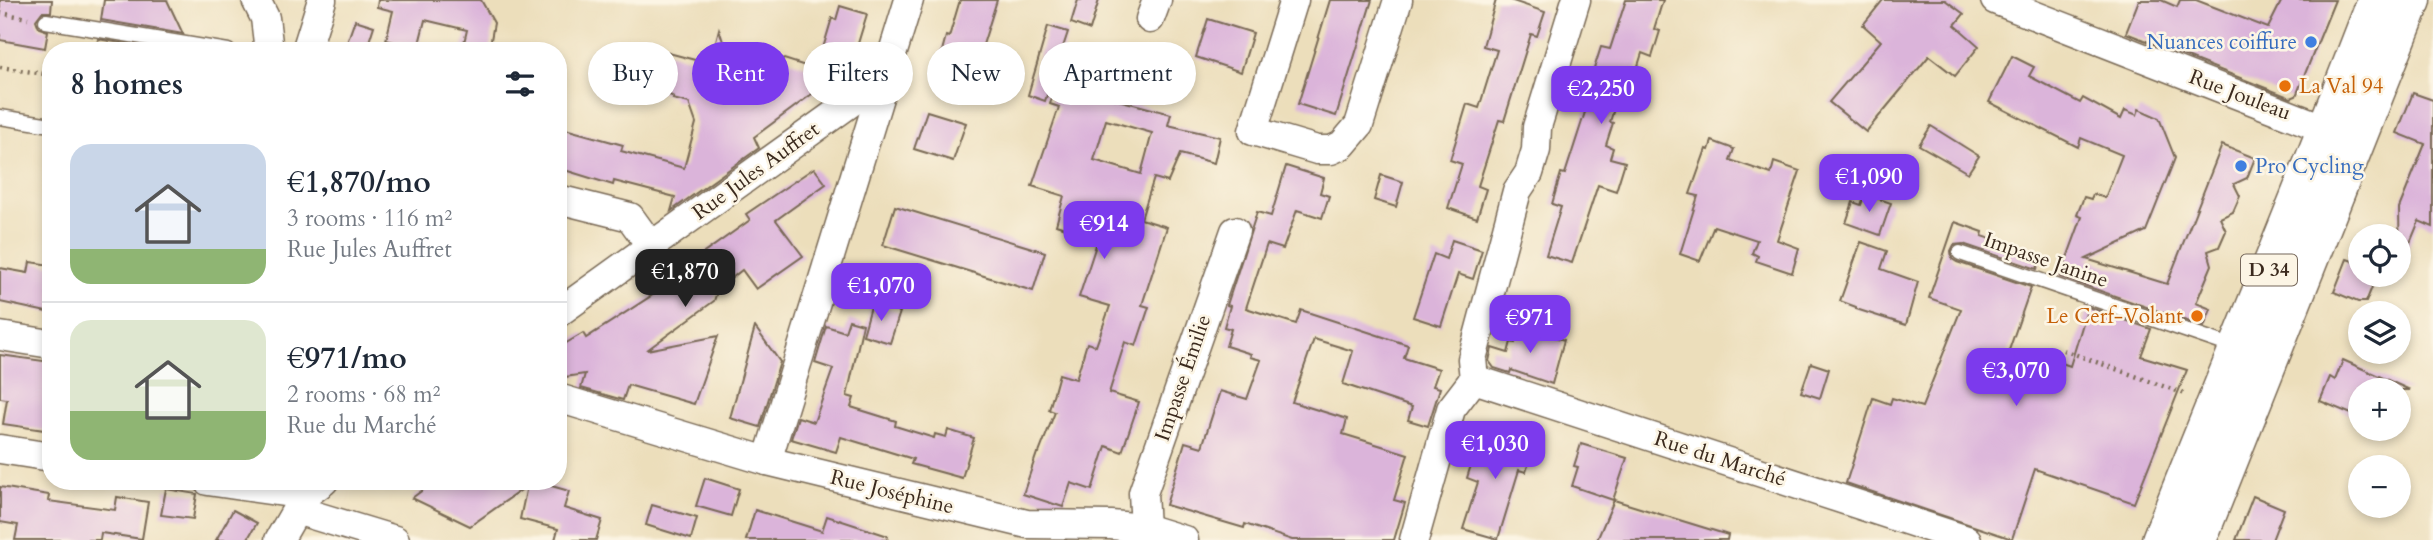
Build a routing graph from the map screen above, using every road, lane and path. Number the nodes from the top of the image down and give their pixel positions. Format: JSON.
{"nodes":[{"id":1,"x":256,"y":0,"type":"edge"},
{"id":2,"x":322,"y":0,"type":"edge"},
{"id":3,"x":909,"y":0,"type":"edge"},
{"id":4,"x":1294,"y":0,"type":"edge"},
{"id":5,"x":1398,"y":0,"type":"edge"},
{"id":6,"x":1576,"y":0,"type":"edge"},
{"id":7,"x":1995,"y":0,"type":"edge"},
{"id":8,"x":2377,"y":0,"type":"edge"},
{"id":9,"x":2412,"y":0,"type":"edge"},
{"id":10,"x":0,"y":13,"type":"edge"},
{"id":11,"x":46,"y":21,"type":"joint"},
{"id":12,"x":173,"y":42,"type":"edge"},
{"id":13,"x":269,"y":42,"type":"edge"},
{"id":14,"x":309,"y":42,"type":"edge"},
{"id":15,"x":896,"y":42,"type":"edge"},
{"id":16,"x":0,"y":67,"type":"edge"},
{"id":17,"x":42,"y":74,"type":"edge"},
{"id":18,"x":847,"y":105,"type":"edge"},
{"id":19,"x":877,"y":105,"type":"edge"},
{"id":20,"x":0,"y":117,"type":"edge"},
{"id":21,"x":42,"y":124,"type":"edge"},
{"id":22,"x":2328,"y":130,"type":"junction"},
{"id":23,"x":567,"y":201,"type":"edge"},
{"id":24,"x":1235,"y":230,"type":"dead end"},
{"id":25,"x":651,"y":246,"type":"junction"},
{"id":26,"x":1960,"y":253,"type":"dead end"},
{"id":27,"x":567,"y":307,"type":"edge"},
{"id":28,"x":0,"y":336,"type":"edge"},
{"id":29,"x":42,"y":343,"type":"edge"},
{"id":30,"x":2237,"y":348,"type":"junction"},
{"id":31,"x":2063,"y":351,"type":"dead end"},
{"id":32,"x":1474,"y":379,"type":"junction"},
{"id":33,"x":567,"y":401,"type":"edge"},
{"id":34,"x":2215,"y":404,"type":"junction"},
{"id":35,"x":0,"y":449,"type":"edge"},
{"id":36,"x":42,"y":456,"type":"edge"},
{"id":37,"x":767,"y":461,"type":"junction"},
{"id":38,"x":252,"y":490,"type":"edge"},
{"id":39,"x":310,"y":502,"type":"edge"},
{"id":40,"x":1145,"y":528,"type":"junction"},
{"id":41,"x":279,"y":540,"type":"edge"},
{"id":42,"x":395,"y":540,"type":"edge"},
{"id":43,"x":1184,"y":540,"type":"edge"},
{"id":44,"x":1414,"y":540,"type":"edge"},
{"id":45,"x":1967,"y":540,"type":"edge"},
{"id":46,"x":2161,"y":540,"type":"edge"},
{"id":47,"x":2197,"y":540,"type":"edge"}],
"edges":[{"from":1,"to":13,"type":"street"},
{"from":2,"to":14,"type":"street"},
{"from":3,"to":15,"type":"street"},
{"from":4,"to":5,"type":"street"},
{"from":6,"to":32,"type":"street"},
{"from":7,"to":22,"type":"street","name":"Rue Jouleau"},
{"from":8,"to":22,"type":"main road","number":"D 34"},
{"from":9,"to":47,"type":"main road","number":"D 34"},
{"from":10,"to":11,"type":"path"},
{"from":11,"to":12,"type":"lane"},
{"from":16,"to":17,"type":"path"},
{"from":18,"to":25,"type":"street","name":"Rue Jules Auffret"},
{"from":19,"to":37,"type":"street"},
{"from":20,"to":21,"type":"lane"},
{"from":22,"to":30,"type":"main road","number":"D 34"},
{"from":23,"to":25,"type":"street"},
{"from":24,"to":40,"type":"street","name":"Impasse Émilie"},
{"from":25,"to":27,"type":"street","name":"Rue Jules Auffret"},
{"from":26,"to":30,"type":"lane","name":"Impasse Janine"},
{"from":28,"to":29,"type":"street"},
{"from":30,"to":34,"type":"main road","number":"D 34"},
{"from":31,"to":34,"type":"path"},
{"from":32,"to":44,"type":"street"},
{"from":32,"to":45,"type":"street","name":"Rue du Marché"},
{"from":33,"to":37,"type":"street","name":"Rue Joséphine"},
{"from":34,"to":46,"type":"main road","number":"D 34"},
{"from":35,"to":36,"type":"street"},
{"from":37,"to":40,"type":"street","name":"Rue Joséphine"},
{"from":38,"to":39,"type":"street"},
{"from":39,"to":41,"type":"street"},
{"from":39,"to":42,"type":"street"},
{"from":40,"to":43,"type":"street","name":"Rue Joséphine"}]}
